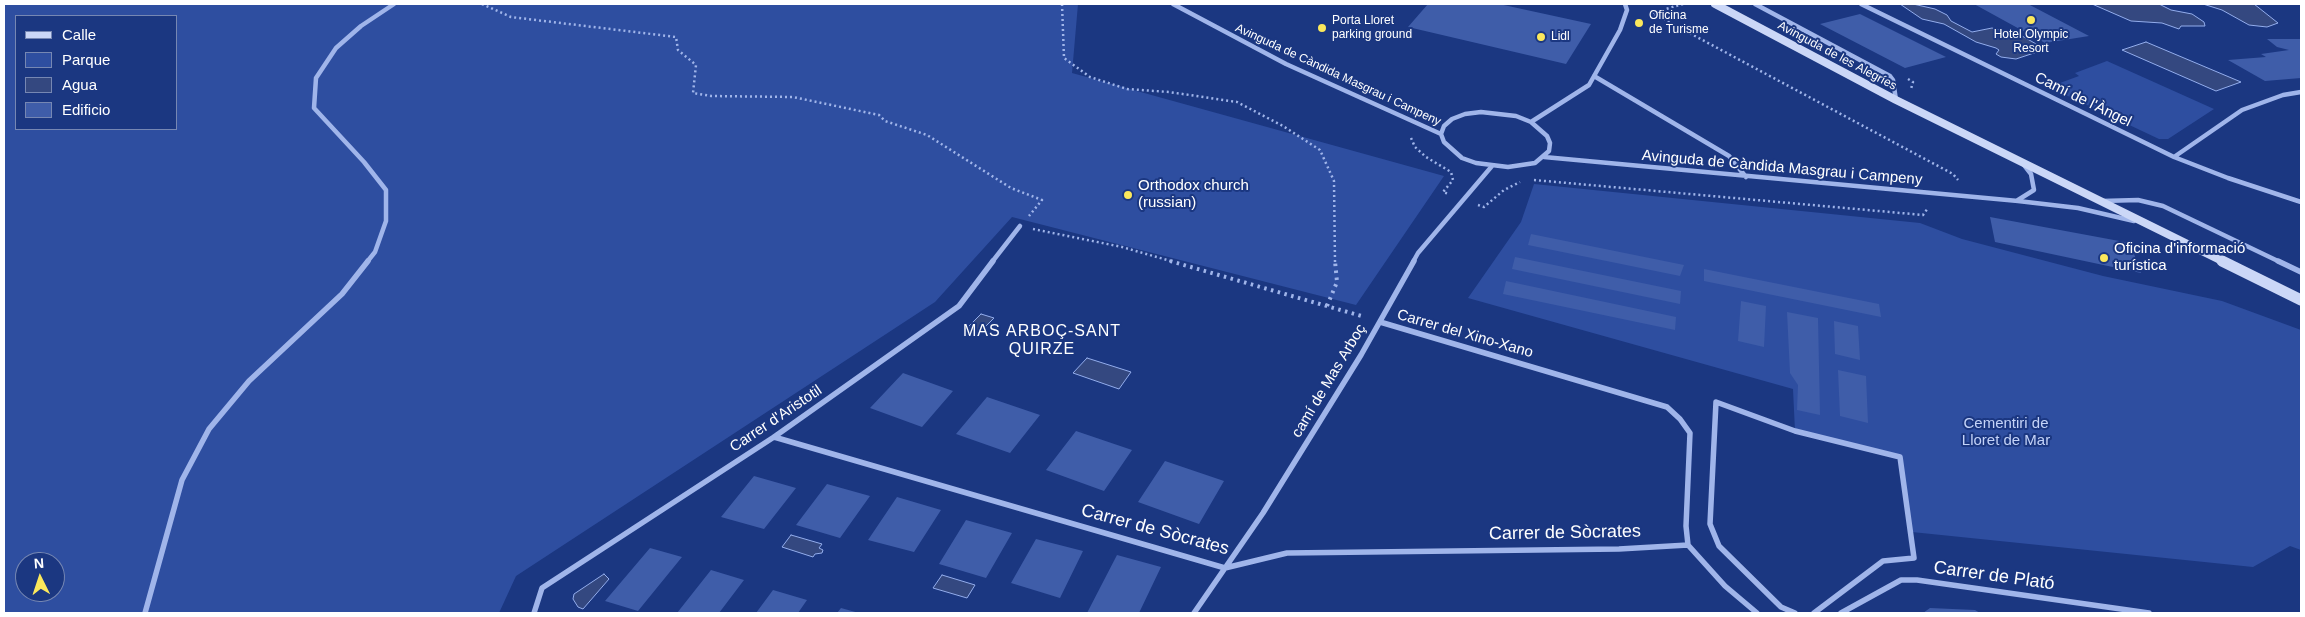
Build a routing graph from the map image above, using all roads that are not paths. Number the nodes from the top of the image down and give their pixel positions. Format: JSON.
{"nodes":[{"id":1,"x":394,"y":4,"type":"edge"},
{"id":2,"x":1173,"y":4,"type":"edge"},
{"id":3,"x":1625,"y":4,"type":"edge"},
{"id":4,"x":1715,"y":4,"type":"edge"},
{"id":5,"x":1755,"y":4,"type":"edge"},
{"id":6,"x":1862,"y":4,"type":"edge"},
{"id":7,"x":1594,"y":76,"type":"junction"},
{"id":8,"x":2301,"y":92,"type":"edge"},
{"id":9,"x":1896,"y":100,"type":"junction"},
{"id":10,"x":1531,"y":122,"type":"junction"},
{"id":11,"x":1441,"y":134,"type":"junction"},
{"id":12,"x":1544,"y":157,"type":"junction"},
{"id":13,"x":2174,"y":157,"type":"junction"},
{"id":14,"x":2024,"y":164,"type":"junction"},
{"id":15,"x":1492,"y":166,"type":"junction"},
{"id":16,"x":1746,"y":177,"type":"junction"},
{"id":17,"x":2018,"y":201,"type":"junction"},
{"id":18,"x":2098,"y":201,"type":"junction"},
{"id":19,"x":2301,"y":202,"type":"edge"},
{"id":20,"x":2139,"y":222,"type":"junction"},
{"id":21,"x":1020,"y":226,"type":"road end"},
{"id":22,"x":2301,"y":272,"type":"edge"},
{"id":23,"x":2301,"y":300,"type":"edge"},
{"id":24,"x":1380,"y":322,"type":"junction"},
{"id":25,"x":774,"y":436,"type":"junction"},
{"id":26,"x":1688,"y":545,"type":"junction"},
{"id":27,"x":1225,"y":568,"type":"junction"},
{"id":28,"x":146,"y":613,"type":"edge"},
{"id":29,"x":534,"y":613,"type":"edge"},
{"id":30,"x":1194,"y":613,"type":"edge"},
{"id":31,"x":1757,"y":613,"type":"edge"},
{"id":32,"x":1795,"y":613,"type":"edge"},
{"id":33,"x":1814,"y":613,"type":"edge"},
{"id":34,"x":1841,"y":613,"type":"edge"},
{"id":35,"x":2149,"y":613,"type":"edge"}],
"edges":[{"from":1,"to":28,"type":"street"},
{"from":2,"to":11,"type":"street","name":"Avinguda de Càndida Masgrau i Campeny"},
{"from":3,"to":7,"type":"street"},
{"from":4,"to":9,"type":"main road","name":"Avinguda de les Alegríes"},
{"from":5,"to":9,"type":"street","name":"Avinguda de les Alegríes"},
{"from":6,"to":13,"type":"street","name":"Camí de l'Àngel"},
{"from":7,"to":10,"type":"street"},
{"from":7,"to":16,"type":"street"},
{"from":8,"to":13,"type":"street"},
{"from":9,"to":14,"type":"main road"},
{"from":10,"to":11,"type":"street"},
{"from":10,"to":12,"type":"street"},
{"from":11,"to":15,"type":"street"},
{"from":12,"to":15,"type":"street"},
{"from":12,"to":16,"type":"street","name":"Avinguda de Càndida Masgrau i Campeny"},
{"from":13,"to":19,"type":"street","name":"Camí de l'Àngel"},
{"from":14,"to":17,"type":"street"},
{"from":14,"to":18,"type":"main road"},
{"from":15,"to":24,"type":"street","name":"camí de Mas Arboç"},
{"from":16,"to":17,"type":"street","name":"Avinguda de Càndida Masgrau i Campeny"},
{"from":17,"to":20,"type":"street","name":"Avinguda de Càndida Masgrau i Campeny"},
{"from":18,"to":20,"type":"main road"},
{"from":18,"to":22,"type":"street"},
{"from":20,"to":23,"type":"main road"},
{"from":21,"to":25,"type":"street","name":"Carrer d'Aristotil"},
{"from":24,"to":26,"type":"street","name":"Carrer del Xino-Xano"},
{"from":24,"to":27,"type":"street","name":"camí de Mas Arboç"},
{"from":25,"to":27,"type":"street","name":"Carrer de Sòcrates"},
{"from":25,"to":29,"type":"street","name":"Carrer d'Aristotil"},
{"from":26,"to":27,"type":"street","name":"Carrer de Sòcrates"},
{"from":26,"to":31,"type":"street"},
{"from":27,"to":30,"type":"street","name":"camí de Mas Arboç"},
{"from":32,"to":33,"type":"street"},
{"from":34,"to":35,"type":"street","name":"Carrer de Plató"}]}
